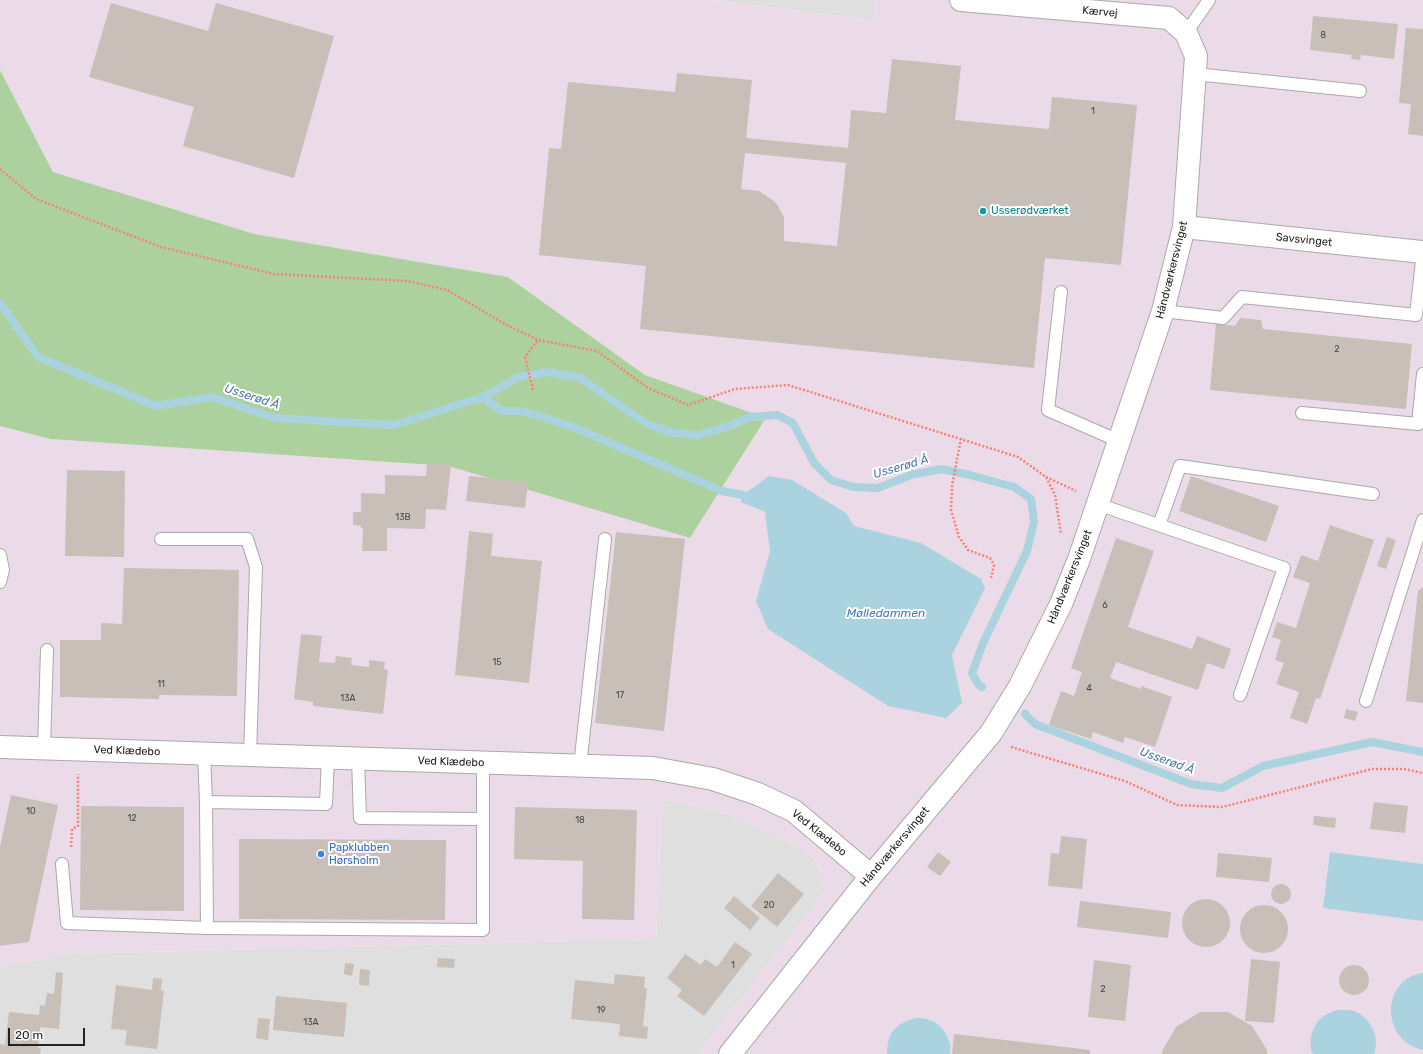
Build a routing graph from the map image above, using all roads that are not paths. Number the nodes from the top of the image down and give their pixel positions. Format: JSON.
{"nodes":[{"id":1,"x":961,"y":0,"type":"edge"},
{"id":2,"x":1209,"y":0,"type":"edge"},
{"id":3,"x":1186,"y":33,"type":"junction"},
{"id":4,"x":1195,"y":74,"type":"junction"},
{"id":5,"x":1360,"y":91,"type":"dead end"},
{"id":6,"x":1184,"y":227,"type":"junction"},
{"id":7,"x":1423,"y":252,"type":"edge"},
{"id":8,"x":1061,"y":292,"type":"dead end"},
{"id":9,"x":1163,"y":311,"type":"junction"},
{"id":10,"x":1420,"y":319,"type":"edge"},
{"id":11,"x":1423,"y":374,"type":"edge"},
{"id":12,"x":1302,"y":413,"type":"dead end"},
{"id":13,"x":1119,"y":441,"type":"junction"},
{"id":14,"x":1373,"y":494,"type":"dead end"},
{"id":15,"x":1097,"y":504,"type":"junction"},
{"id":16,"x":1423,"y":520,"type":"edge"},
{"id":17,"x":1159,"y":525,"type":"junction"},
{"id":18,"x":161,"y":539,"type":"dead end"},
{"id":19,"x":605,"y":539,"type":"dead end"},
{"id":20,"x":0,"y":555,"type":"edge"},
{"id":21,"x":0,"y":582,"type":"edge"},
{"id":22,"x":47,"y":650,"type":"dead end"},
{"id":23,"x":1240,"y":695,"type":"dead end"},
{"id":24,"x":1366,"y":701,"type":"dead end"},
{"id":25,"x":0,"y":747,"type":"edge"},
{"id":26,"x":44,"y":748,"type":"junction"},
{"id":27,"x":204,"y":754,"type":"junction"},
{"id":28,"x":250,"y":755,"type":"junction"},
{"id":29,"x":328,"y":758,"type":"junction"},
{"id":30,"x":358,"y":759,"type":"junction"},
{"id":31,"x":483,"y":763,"type":"junction"},
{"id":32,"x":580,"y":766,"type":"junction"},
{"id":33,"x":206,"y":802,"type":"junction"},
{"id":34,"x":483,"y":819,"type":"junction"},
{"id":35,"x":62,"y":864,"type":"road end"},
{"id":36,"x":871,"y":876,"type":"junction"},
{"id":37,"x":207,"y":928,"type":"junction"},
{"id":38,"x":730,"y":1054,"type":"edge"}],
"edges":[{"from":1,"to":3,"type":"street","name":"Kærvej"},
{"from":2,"to":3,"type":"lane"},
{"from":3,"to":4,"type":"street","name":"Håndværkersvinget"},
{"from":4,"to":5,"type":"lane"},
{"from":4,"to":6,"type":"street","name":"Håndværkersvinget"},
{"from":6,"to":7,"type":"street","name":"Savsvinget"},
{"from":6,"to":9,"type":"street","name":"Håndværkersvinget"},
{"from":7,"to":10,"type":"lane"},
{"from":8,"to":13,"type":"lane"},
{"from":9,"to":10,"type":"lane"},
{"from":9,"to":13,"type":"street","name":"Håndværkersvinget"},
{"from":11,"to":12,"type":"lane"},
{"from":13,"to":15,"type":"street","name":"Håndværkersvinget"},
{"from":14,"to":17,"type":"lane"},
{"from":15,"to":17,"type":"lane"},
{"from":15,"to":36,"type":"street","name":"Håndværkersvinget"},
{"from":16,"to":24,"type":"lane"},
{"from":17,"to":23,"type":"lane"},
{"from":18,"to":28,"type":"lane"},
{"from":19,"to":32,"type":"lane"},
{"from":20,"to":21,"type":"lane"},
{"from":22,"to":26,"type":"lane"},
{"from":25,"to":26,"type":"street","name":"Ved Klædebo"},
{"from":26,"to":27,"type":"street","name":"Ved Klædebo"},
{"from":27,"to":28,"type":"street","name":"Ved Klædebo"},
{"from":27,"to":33,"type":"lane"},
{"from":28,"to":29,"type":"street","name":"Ved Klædebo"},
{"from":29,"to":30,"type":"street","name":"Ved Klædebo"},
{"from":29,"to":33,"type":"lane"},
{"from":30,"to":31,"type":"street","name":"Ved Klædebo"},
{"from":30,"to":34,"type":"lane"},
{"from":31,"to":32,"type":"street","name":"Ved Klædebo"},
{"from":31,"to":34,"type":"lane"},
{"from":32,"to":36,"type":"street","name":"Ved Klædebo"},
{"from":33,"to":37,"type":"lane"},
{"from":34,"to":37,"type":"lane"},
{"from":35,"to":37,"type":"lane"},
{"from":36,"to":38,"type":"street","name":"Håndværkersvinget"}]}
